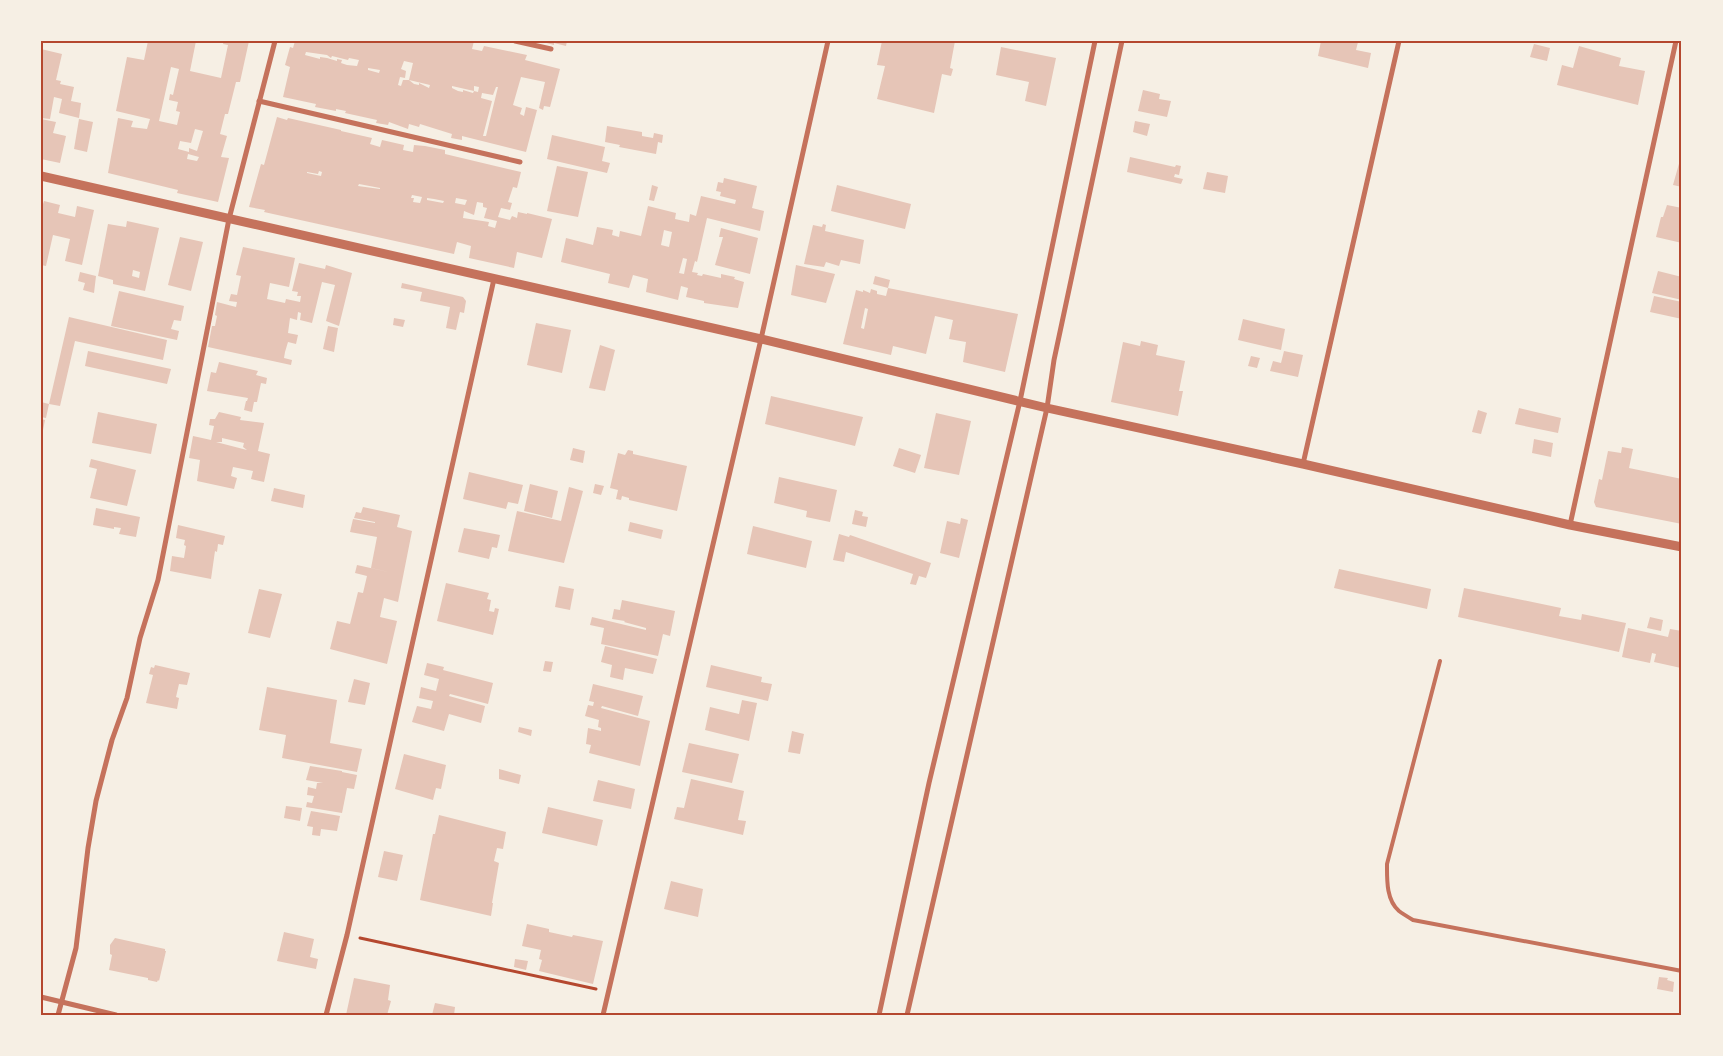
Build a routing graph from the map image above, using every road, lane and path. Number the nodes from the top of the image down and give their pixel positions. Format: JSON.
{"nodes":[{"id":1,"x":274,"y":41,"type":"edge"},
{"id":2,"x":515,"y":41,"type":"edge"},
{"id":3,"x":828,"y":41,"type":"edge"},
{"id":4,"x":1095,"y":41,"type":"edge"},
{"id":5,"x":1122,"y":41,"type":"edge"},
{"id":6,"x":1399,"y":41,"type":"edge"},
{"id":7,"x":1676,"y":41,"type":"edge"},
{"id":8,"x":551,"y":49,"type":"dead end"},
{"id":9,"x":259,"y":102,"type":"junction"},
{"id":10,"x":520,"y":162,"type":"dead end"},
{"id":11,"x":41,"y":176,"type":"edge"},
{"id":12,"x":229,"y":219,"type":"junction"},
{"id":13,"x":494,"y":279,"type":"junction"},
{"id":14,"x":761,"y":340,"type":"junction"},
{"id":15,"x":1020,"y":401,"type":"junction"},
{"id":16,"x":1047,"y":408,"type":"junction"},
{"id":17,"x":1303,"y":464,"type":"junction"},
{"id":18,"x":1570,"y":525,"type":"junction"},
{"id":19,"x":1682,"y":547,"type":"edge"},
{"id":20,"x":1440,"y":661,"type":"dead end"},
{"id":21,"x":347,"y":935,"type":"junction"},
{"id":22,"x":1682,"y":971,"type":"edge"},
{"id":23,"x":608,"y":991,"type":"junction"},
{"id":24,"x":41,"y":997,"type":"edge"},
{"id":25,"x":61,"y":1002,"type":"junction"},
{"id":26,"x":58,"y":1015,"type":"edge"},
{"id":27,"x":116,"y":1015,"type":"edge"},
{"id":28,"x":326,"y":1015,"type":"edge"},
{"id":29,"x":603,"y":1015,"type":"edge"},
{"id":30,"x":879,"y":1015,"type":"edge"},
{"id":31,"x":907,"y":1015,"type":"edge"}],
"edges":[{"from":1,"to":9,"type":"street"},
{"from":2,"to":8,"type":"street"},
{"from":3,"to":14,"type":"street"},
{"from":4,"to":15,"type":"street"},
{"from":5,"to":16,"type":"street"},
{"from":6,"to":17,"type":"street"},
{"from":7,"to":18,"type":"street"},
{"from":9,"to":10,"type":"street"},
{"from":9,"to":12,"type":"street"},
{"from":11,"to":12,"type":"street"},
{"from":12,"to":13,"type":"street"},
{"from":12,"to":25,"type":"street"},
{"from":13,"to":14,"type":"street"},
{"from":13,"to":21,"type":"street"},
{"from":14,"to":15,"type":"street"},
{"from":14,"to":23,"type":"street"},
{"from":15,"to":16,"type":"street"},
{"from":15,"to":30,"type":"street"},
{"from":16,"to":17,"type":"street"},
{"from":16,"to":31,"type":"street"},
{"from":17,"to":18,"type":"street"},
{"from":18,"to":19,"type":"street"},
{"from":20,"to":22,"type":"lane"},
{"from":21,"to":23,"type":"path"},
{"from":21,"to":28,"type":"street"},
{"from":23,"to":29,"type":"street"},
{"from":24,"to":25,"type":"street"},
{"from":25,"to":26,"type":"street"},
{"from":25,"to":27,"type":"street"}]}
